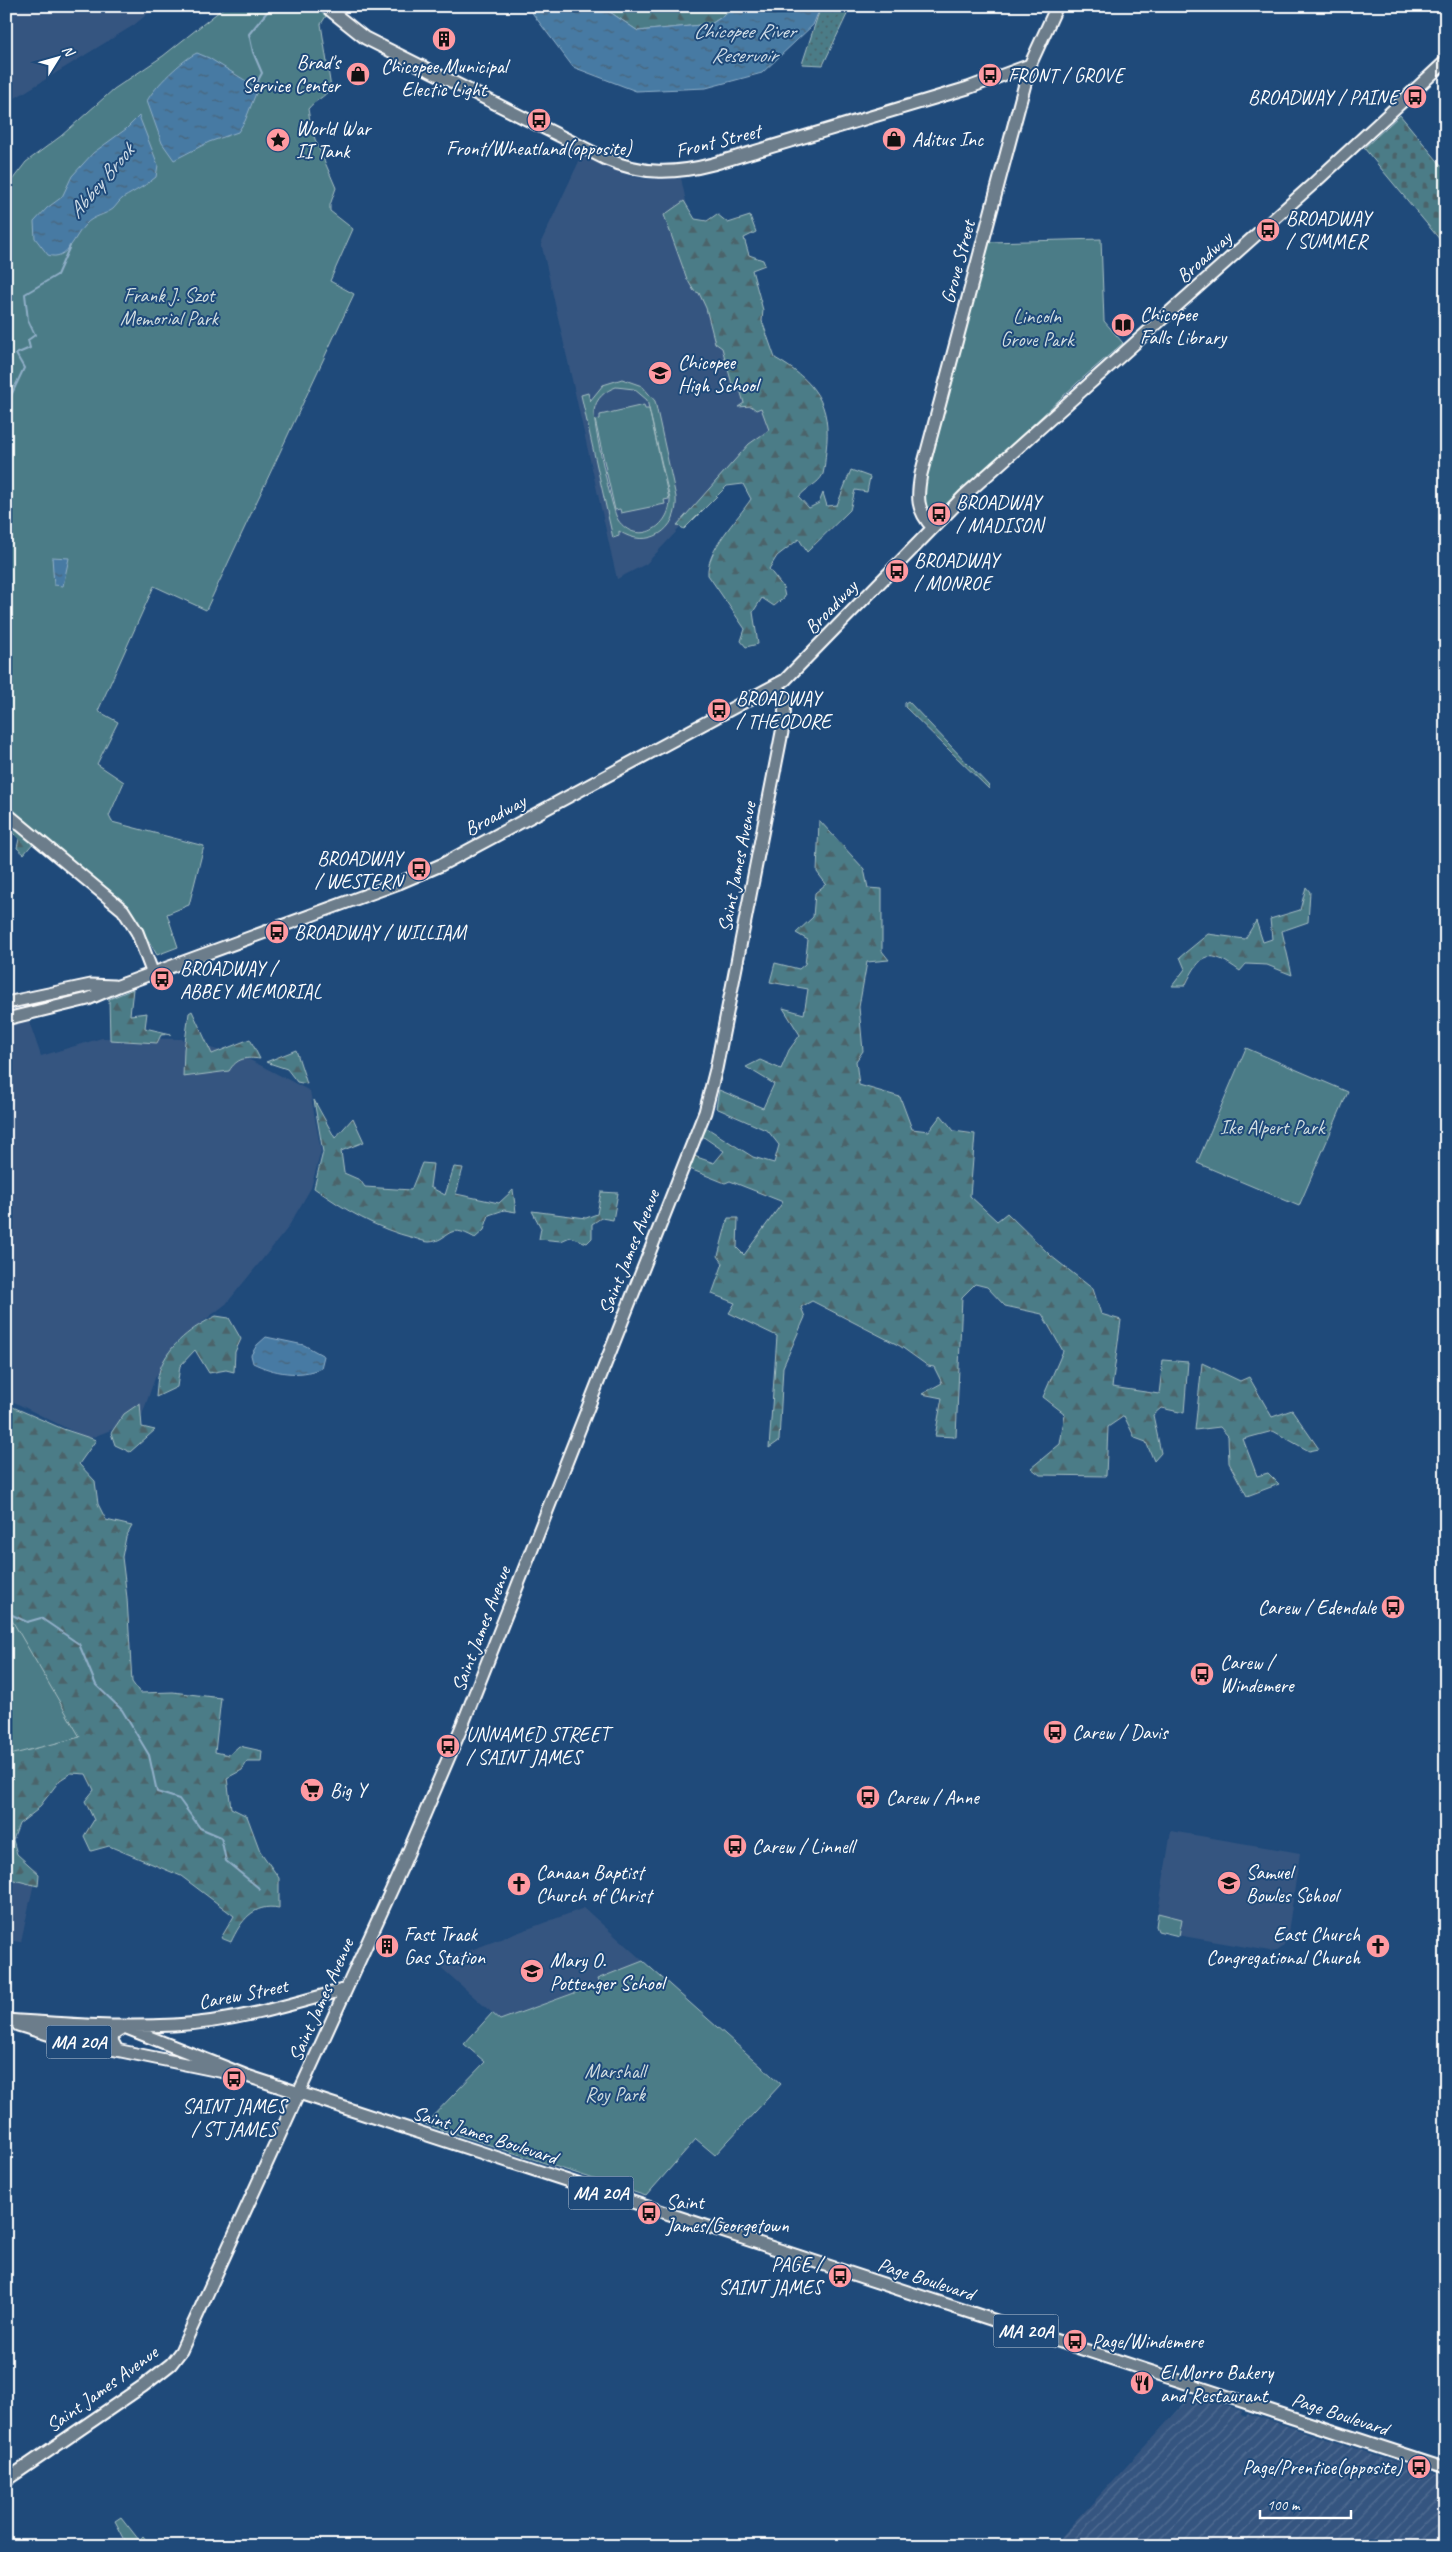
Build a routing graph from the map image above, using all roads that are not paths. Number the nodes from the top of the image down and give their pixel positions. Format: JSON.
{"nodes":[{"id":1,"x":325,"y":6,"type":"edge"},
{"id":2,"x":1057,"y":6,"type":"edge"},
{"id":3,"x":1446,"y":61,"type":"edge"},
{"id":4,"x":1030,"y":64,"type":"junction"},
{"id":5,"x":933,"y":528,"type":"junction"},
{"id":6,"x":776,"y":685,"type":"junction"},
{"id":7,"x":6,"y":813,"type":"edge"},
{"id":8,"x":153,"y":974,"type":"junction"},
{"id":9,"x":118,"y":986,"type":"junction"},
{"id":10,"x":6,"y":1003,"type":"edge"},
{"id":11,"x":6,"y":1019,"type":"edge"},
{"id":12,"x":346,"y":1988,"type":"junction"},
{"id":13,"x":6,"y":2021,"type":"edge"},
{"id":14,"x":169,"y":2026,"type":"junction"},
{"id":15,"x":124,"y":2027,"type":"junction"},
{"id":16,"x":159,"y":2039,"type":"junction"},
{"id":17,"x":117,"y":2050,"type":"junction"},
{"id":18,"x":152,"y":2058,"type":"junction"},
{"id":19,"x":250,"y":2077,"type":"junction"},
{"id":20,"x":300,"y":2094,"type":"junction"},
{"id":21,"x":823,"y":2265,"type":"joint"},
{"id":22,"x":1446,"y":2468,"type":"edge"},
{"id":23,"x":6,"y":2480,"type":"edge"}],
"edges":[{"from":1,"to":4,"type":"main road","name":"Front Street"},
{"from":2,"to":4,"type":"main road","name":"Grove Street"},
{"from":3,"to":5,"type":"main road","name":"Broadway"},
{"from":4,"to":5,"type":"main road","name":"Grove Street"},
{"from":5,"to":6,"type":"main road","name":"Broadway"},
{"from":6,"to":8,"type":"main road","name":"Broadway"},
{"from":6,"to":12,"type":"main road","name":"Saint James Avenue"},
{"from":7,"to":8,"type":"main road"},
{"from":8,"to":9,"type":"main road","name":"Broadway"},
{"from":9,"to":10,"type":"main road","name":"Broadway"},
{"from":9,"to":11,"type":"main road","name":"Broadway"},
{"from":12,"to":14,"type":"main road","name":"Carew Street"},
{"from":12,"to":20,"type":"main road","name":"Saint James Avenue"},
{"from":13,"to":15,"type":"main road","name":"Carew Street","number":"MA 20A"},
{"from":13,"to":17,"type":"main road","name":"Carew Street","number":"MA 20A"},
{"from":14,"to":15,"type":"main road","name":"Carew Street"},
{"from":14,"to":16,"type":"main road","name":"Carew Street"},
{"from":15,"to":16,"type":"main road","name":"Saint James Boulevard","number":"MA 20A"},
{"from":15,"to":17,"type":"main road"},
{"from":16,"to":18,"type":"main road"},
{"from":16,"to":19,"type":"main road","name":"Saint James Boulevard","number":"MA 20A"},
{"from":17,"to":18,"type":"main road","name":"Carew Street","number":"MA 20A"},
{"from":18,"to":19,"type":"main road","name":"Saint James Boulevard","number":"MA 20A"},
{"from":19,"to":20,"type":"main road","name":"Saint James Boulevard","number":"MA 20A"},
{"from":20,"to":21,"type":"main road","name":"Saint James Boulevard","number":"MA 20A"},
{"from":20,"to":23,"type":"main road","name":"Saint James Avenue"},
{"from":21,"to":22,"type":"main road","name":"Page Boulevard","number":"MA 20A"}]}
